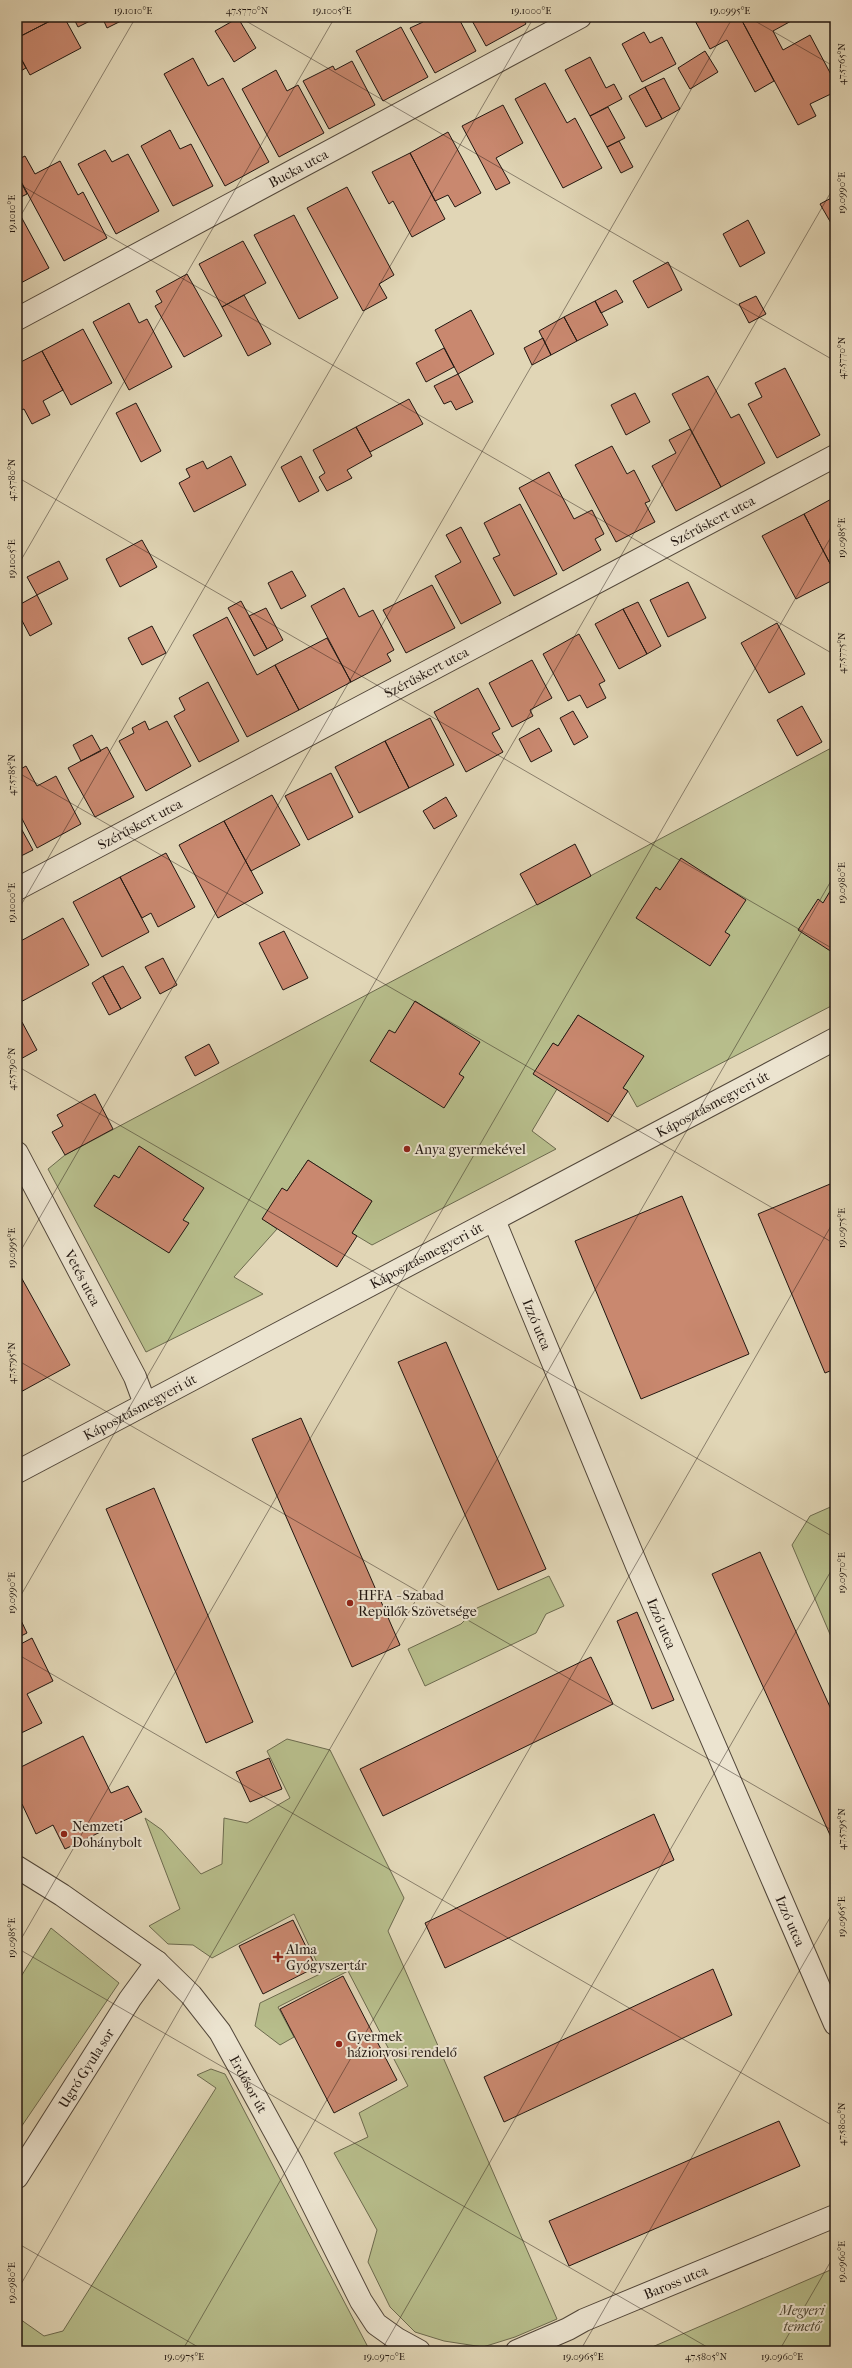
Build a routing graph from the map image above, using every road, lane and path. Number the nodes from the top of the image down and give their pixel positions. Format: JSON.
{"nodes":[{"id":1,"x":580,"y":17,"type":"edge"},
{"id":2,"x":17,"y":319,"type":"edge"},
{"id":3,"x":835,"y":456,"type":"edge"},
{"id":4,"x":17,"y":889,"type":"edge"},
{"id":5,"x":835,"y":1039,"type":"edge"},
{"id":6,"x":17,"y":1153,"type":"edge"},
{"id":7,"x":494,"y":1220,"type":"junction"},
{"id":8,"x":145,"y":1404,"type":"junction"},
{"id":9,"x":17,"y":1472,"type":"edge"},
{"id":10,"x":17,"y":1868,"type":"edge"},
{"id":11,"x":157,"y":1962,"type":"junction"},
{"id":12,"x":835,"y":2024,"type":"edge"},
{"id":13,"x":17,"y":2177,"type":"edge"},
{"id":14,"x":835,"y":2216,"type":"edge"},
{"id":15,"x":419,"y":2351,"type":"edge"},
{"id":16,"x":517,"y":2351,"type":"edge"}],
"edges":[{"from":1,"to":2,"type":"street","name":"Bucka utca"},
{"from":3,"to":4,"type":"street","name":"Szérűskert utca"},
{"from":5,"to":7,"type":"street","name":"Káposztásmegyeri út"},
{"from":6,"to":8,"type":"street","name":"Vetés utca"},
{"from":7,"to":8,"type":"street","name":"Káposztásmegyeri út"},
{"from":7,"to":12,"type":"street","name":"Izzó utca"},
{"from":8,"to":9,"type":"street","name":"Káposztásmegyeri út"},
{"from":10,"to":11,"type":"street","name":"Erdősor út"},
{"from":11,"to":13,"type":"street","name":"Ugró Gyula sor"},
{"from":11,"to":15,"type":"street","name":"Erdősor út"},
{"from":14,"to":16,"type":"street","name":"Baross utca"}]}
